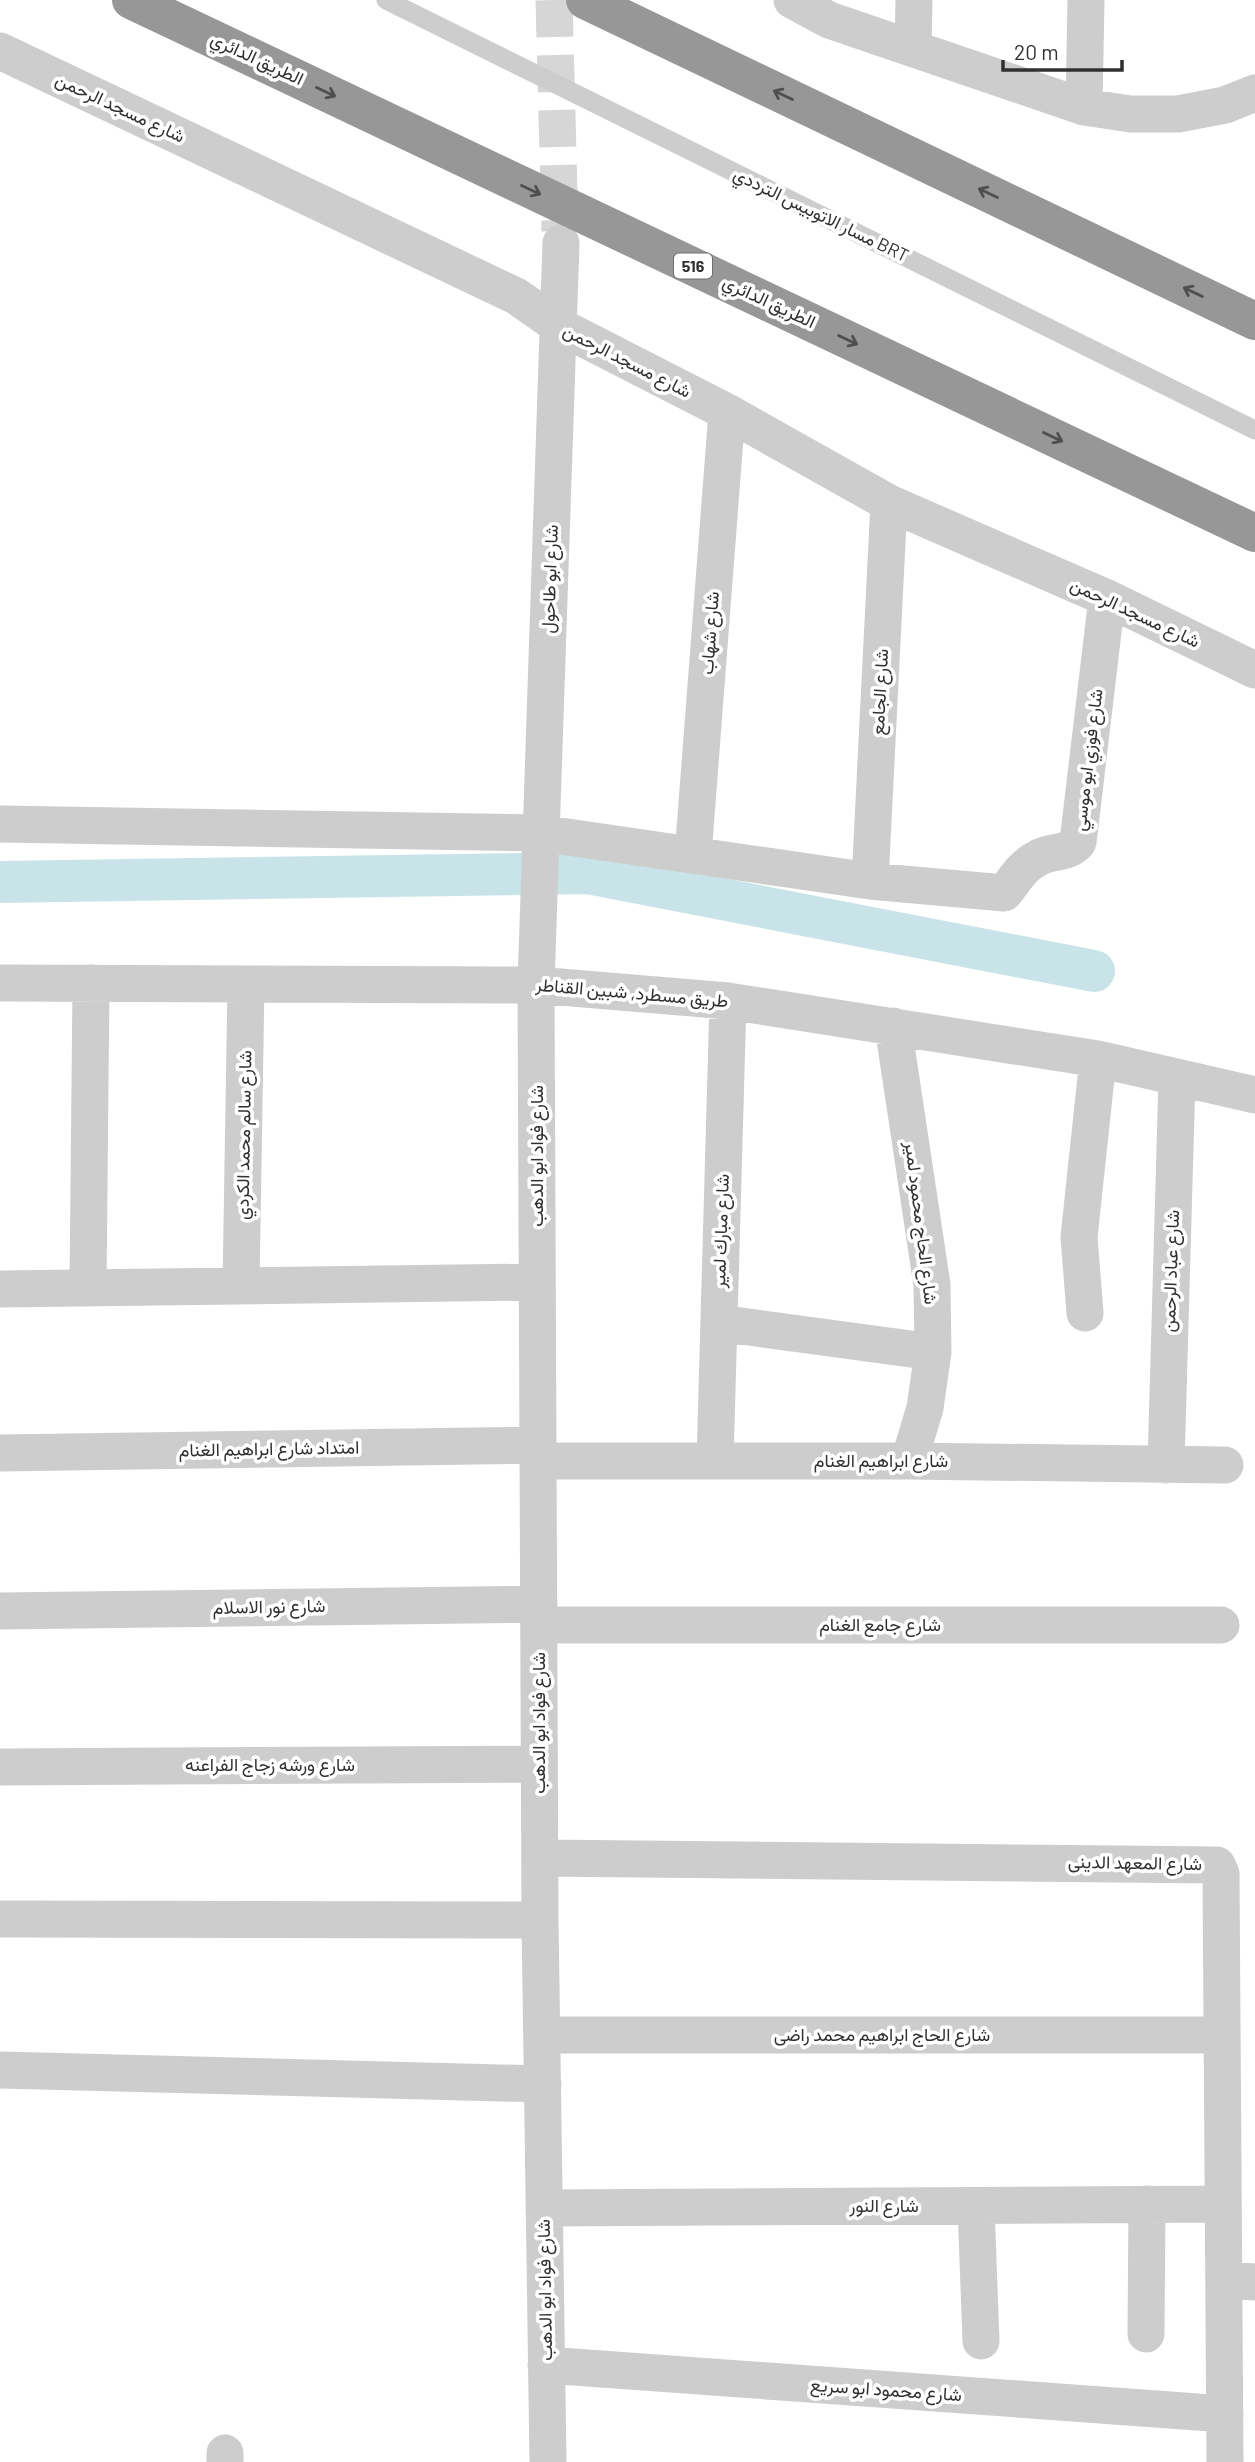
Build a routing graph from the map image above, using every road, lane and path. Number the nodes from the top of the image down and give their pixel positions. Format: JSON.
{"nodes":[{"id":1,"x":131,"y":0,"type":"edge"},
{"id":2,"x":386,"y":0,"type":"edge"},
{"id":3,"x":584,"y":0,"type":"edge"},
{"id":4,"x":792,"y":0,"type":"edge"},
{"id":5,"x":914,"y":0,"type":"edge"},
{"id":6,"x":1086,"y":0,"type":"edge"},
{"id":7,"x":913,"y":47,"type":"junction"},
{"id":8,"x":0,"y":51,"type":"edge"},
{"id":9,"x":1255,"y":93,"type":"edge"},
{"id":10,"x":1084,"y":107,"type":"junction"},
{"id":11,"x":561,"y":243,"type":"tunnel mouth"},
{"id":12,"x":1255,"y":321,"type":"edge"},
{"id":13,"x":559,"y":326,"type":"junction"},
{"id":14,"x":727,"y":412,"type":"junction"},
{"id":15,"x":1255,"y":430,"type":"edge"},
{"id":16,"x":889,"y":503,"type":"junction"},
{"id":17,"x":1255,"y":533,"type":"edge"},
{"id":18,"x":1107,"y":598,"type":"junction"},
{"id":19,"x":1255,"y":670,"type":"edge"},
{"id":20,"x":0,"y":824,"type":"edge"},
{"id":21,"x":540,"y":832,"type":"junction"},
{"id":22,"x":693,"y":855,"type":"junction"},
{"id":23,"x":870,"y":881,"type":"junction"},
{"id":24,"x":0,"y":983,"type":"edge"},
{"id":25,"x":92,"y":983,"type":"junction"},
{"id":26,"x":246,"y":984,"type":"junction"},
{"id":27,"x":536,"y":985,"type":"junction"},
{"id":28,"x":728,"y":1001,"type":"junction"},
{"id":29,"x":893,"y":1026,"type":"junction"},
{"id":30,"x":1098,"y":1059,"type":"junction"},
{"id":31,"x":1177,"y":1078,"type":"junction"},
{"id":32,"x":1255,"y":1095,"type":"edge"},
{"id":33,"x":537,"y":1282,"type":"junction"},
{"id":34,"x":242,"y":1286,"type":"junction"},
{"id":35,"x":88,"y":1287,"type":"junction"},
{"id":36,"x":0,"y":1289,"type":"edge"},
{"id":37,"x":1085,"y":1313,"type":"dead end"},
{"id":38,"x":719,"y":1323,"type":"junction"},
{"id":39,"x":933,"y":1352,"type":"junction"},
{"id":40,"x":0,"y":1453,"type":"edge"},
{"id":41,"x":538,"y":1453,"type":"junction"},
{"id":42,"x":715,"y":1461,"type":"junction"},
{"id":43,"x":909,"y":1461,"type":"junction"},
{"id":44,"x":1166,"y":1465,"type":"junction"},
{"id":45,"x":1225,"y":1465,"type":"dead end"},
{"id":46,"x":0,"y":1611,"type":"edge"},
{"id":47,"x":539,"y":1614,"type":"junction"},
{"id":48,"x":1221,"y":1625,"type":"dead end"},
{"id":49,"x":539,"y":1764,"type":"junction"},
{"id":50,"x":0,"y":1766,"type":"edge"},
{"id":51,"x":540,"y":1858,"type":"junction"},
{"id":52,"x":0,"y":1919,"type":"edge"},
{"id":53,"x":540,"y":1920,"type":"junction"},
{"id":54,"x":542,"y":2035,"type":"junction"},
{"id":55,"x":1222,"y":2035,"type":"junction"},
{"id":56,"x":0,"y":2070,"type":"edge"},
{"id":57,"x":542,"y":2084,"type":"junction"},
{"id":58,"x":1147,"y":2204,"type":"junction"},
{"id":59,"x":1223,"y":2204,"type":"junction"},
{"id":60,"x":976,"y":2206,"type":"junction"},
{"id":61,"x":544,"y":2208,"type":"junction"},
{"id":62,"x":1239,"y":2281,"type":"edge"},
{"id":63,"x":1146,"y":2334,"type":"dead end"},
{"id":64,"x":981,"y":2341,"type":"dead end"},
{"id":65,"x":546,"y":2365,"type":"junction"},
{"id":66,"x":1225,"y":2414,"type":"junction"},
{"id":67,"x":548,"y":2462,"type":"edge"},
{"id":68,"x":1225,"y":2462,"type":"edge"}],
"edges":[{"from":1,"to":17,"type":"highway","name":"الطريق الدائري","number":"516","one_way":true},
{"from":2,"to":15,"type":"lane","name":"مسار الاتوبيس الترددي BRT"},
{"from":12,"to":3,"type":"highway","one_way":true},
{"from":4,"to":7,"type":"street"},
{"from":5,"to":7,"type":"street"},
{"from":6,"to":10,"type":"street"},
{"from":7,"to":10,"type":"street"},
{"from":8,"to":13,"type":"street","name":"شارع مسجد الرحمن"},
{"from":9,"to":10,"type":"street"},
{"from":11,"to":13,"type":"street","name":"شارع ابو طاحول"},
{"from":13,"to":14,"type":"street","name":"شارع مسجد الرحمن"},
{"from":13,"to":21,"type":"street","name":"شارع ابو طاحول"},
{"from":14,"to":16,"type":"street","name":"شارع مسجد الرحمن"},
{"from":14,"to":22,"type":"street","name":"شارع شهاب"},
{"from":16,"to":18,"type":"street","name":"شارع مسجد الرحمن"},
{"from":16,"to":23,"type":"street","name":"شارع الجامع"},
{"from":18,"to":19,"type":"street","name":"شارع مسجد الرحمن"},
{"from":18,"to":23,"type":"street","name":"شارع فوزي ابو موسي"},
{"from":20,"to":21,"type":"street"},
{"from":21,"to":22,"type":"street"},
{"from":21,"to":27,"type":"street","name":"شارع ابو طاحول"},
{"from":22,"to":23,"type":"street"},
{"from":24,"to":25,"type":"street","name":"طريق مسطرد, شبين القناطر"},
{"from":25,"to":26,"type":"street","name":"طريق مسطرد, شبين القناطر"},
{"from":25,"to":35,"type":"street"},
{"from":26,"to":27,"type":"street","name":"طريق مسطرد, شبين القناطر"},
{"from":26,"to":34,"type":"street","name":"شارع سالم محمد الكردي"},
{"from":27,"to":28,"type":"street","name":"طريق مسطرد, شبين القناطر"},
{"from":27,"to":33,"type":"street","name":"شارع فواد ابو الدهب"},
{"from":28,"to":29,"type":"street","name":"طريق مسطرد, شبين القناطر"},
{"from":28,"to":38,"type":"street","name":"شارع مبارك لمير"},
{"from":29,"to":30,"type":"street","name":"طريق مسطرد, شبين القناطر"},
{"from":29,"to":39,"type":"street","name":"شارع الحاج محمود لمير"},
{"from":30,"to":31,"type":"street","name":"طريق مسطرد, شبين القناطر"},
{"from":30,"to":37,"type":"street"},
{"from":31,"to":32,"type":"street","name":"طريق مسطرد, شبين القناطر"},
{"from":31,"to":44,"type":"street","name":"شارع عباد الرحمن"},
{"from":33,"to":34,"type":"street"},
{"from":33,"to":41,"type":"street","name":"شارع فواد ابو الدهب"},
{"from":34,"to":35,"type":"street"},
{"from":35,"to":36,"type":"street"},
{"from":38,"to":39,"type":"street"},
{"from":38,"to":42,"type":"street","name":"شارع مبارك لمير"},
{"from":39,"to":43,"type":"street","name":"شارع الحاج محمود لمير"},
{"from":40,"to":41,"type":"street","name":"امتداد شارع ابراهيم الغنام"},
{"from":41,"to":42,"type":"street","name":"شارع ابراهيم الغنام"},
{"from":41,"to":47,"type":"street","name":"شارع فواد ابو الدهب"},
{"from":42,"to":43,"type":"street","name":"شارع ابراهيم الغنام"},
{"from":43,"to":44,"type":"street","name":"شارع ابراهيم الغنام"},
{"from":44,"to":45,"type":"street","name":"شارع ابراهيم الغنام"},
{"from":46,"to":47,"type":"street","name":"شارع نور الاسلام"},
{"from":47,"to":48,"type":"street","name":"شارع جامع الغنام"},
{"from":47,"to":49,"type":"street","name":"شارع فواد ابو الدهب"},
{"from":49,"to":50,"type":"street","name":"شارع ورشه زجاج الفراعنه"},
{"from":49,"to":51,"type":"street","name":"شارع فواد ابو الدهب"},
{"from":51,"to":53,"type":"street","name":"شارع فواد ابو الدهب"},
{"from":51,"to":55,"type":"street","name":"شارع المعهد الدينى"},
{"from":52,"to":53,"type":"street"},
{"from":53,"to":54,"type":"street","name":"شارع فواد ابو الدهب"},
{"from":54,"to":55,"type":"street","name":"شارع الحاج ابراهيم محمد راضى"},
{"from":54,"to":57,"type":"street","name":"شارع فواد ابو الدهب"},
{"from":55,"to":59,"type":"street","name":"شارع المعهد الدينى"},
{"from":56,"to":57,"type":"street"},
{"from":57,"to":61,"type":"street","name":"شارع فواد ابو الدهب"},
{"from":58,"to":59,"type":"street","name":"شارع النور"},
{"from":58,"to":60,"type":"street","name":"شارع النور"},
{"from":58,"to":63,"type":"street"},
{"from":59,"to":62,"type":"street","name":"شارع المعهد الدينى"},
{"from":60,"to":61,"type":"street","name":"شارع النور"},
{"from":60,"to":64,"type":"street"},
{"from":61,"to":65,"type":"street","name":"شارع فواد ابو الدهب"},
{"from":62,"to":66,"type":"street","name":"شارع المعهد الدينى"},
{"from":65,"to":66,"type":"street","name":"شارع محمود ابو سريع"},
{"from":65,"to":67,"type":"street","name":"شارع فواد ابو الدهب"},
{"from":66,"to":68,"type":"street","name":"شارع المعهد الدينى"}]}
